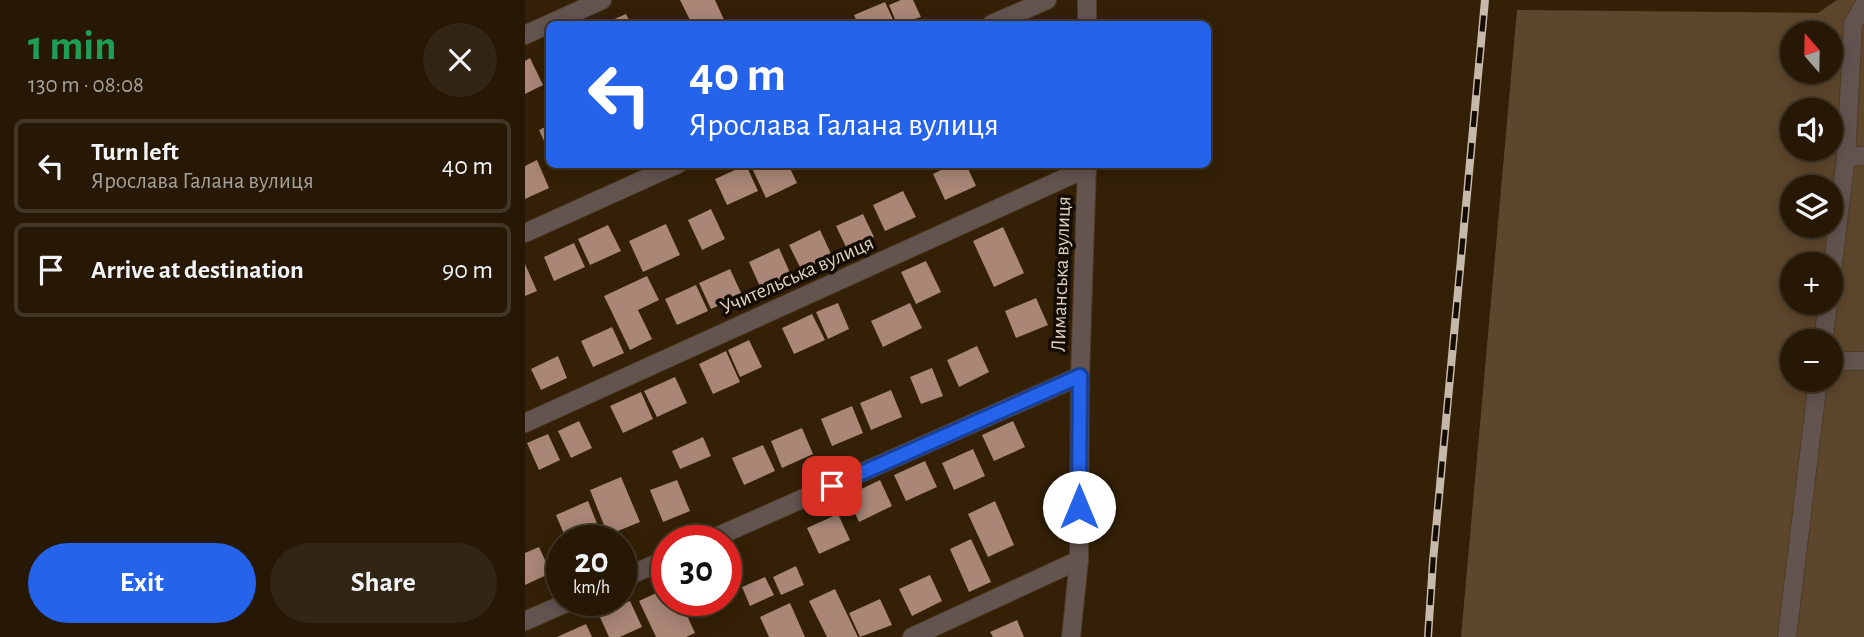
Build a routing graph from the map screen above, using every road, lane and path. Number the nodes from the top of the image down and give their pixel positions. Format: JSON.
{"nodes":[{"id":1,"x":602,"y":0,"type":"edge"},
{"id":2,"x":1047,"y":0,"type":"edge"},
{"id":3,"x":1087,"y":0,"type":"edge"},
{"id":4,"x":1864,"y":5,"type":"edge"},
{"id":5,"x":557,"y":21,"type":"edge"},
{"id":6,"x":999,"y":21,"type":"edge"},
{"id":7,"x":1087,"y":21,"type":"edge"},
{"id":8,"x":546,"y":26,"type":"edge"},
{"id":9,"x":525,"y":36,"type":"edge"},
{"id":10,"x":1864,"y":156,"type":"edge"},
{"id":11,"x":1846,"y":157,"type":"junction"},
{"id":12,"x":669,"y":168,"type":"edge"},
{"id":13,"x":1083,"y":168,"type":"edge"},
{"id":14,"x":1087,"y":168,"type":"edge"},
{"id":15,"x":525,"y":233,"type":"edge"},
{"id":16,"x":1834,"y":252,"type":"edge"},
{"id":17,"x":1843,"y":361,"type":"edge"},
{"id":18,"x":1864,"y":361,"type":"edge"},
{"id":19,"x":1080,"y":376,"type":"junction"},
{"id":20,"x":1817,"y":392,"type":"edge"},
{"id":21,"x":525,"y":423,"type":"edge"},
{"id":22,"x":742,"y":526,"type":"edge"},
{"id":23,"x":1079,"y":560,"type":"junction"},
{"id":24,"x":546,"y":612,"type":"edge"},
{"id":25,"x":525,"y":621,"type":"edge"},
{"id":26,"x":912,"y":637,"type":"edge"},
{"id":27,"x":1071,"y":637,"type":"edge"},
{"id":28,"x":1787,"y":637,"type":"edge"}],
"edges":[{"from":1,"to":5,"type":"street"},
{"from":2,"to":6,"type":"street"},
{"from":3,"to":7,"type":"street"},
{"from":4,"to":11,"type":"street"},
{"from":8,"to":9,"type":"street"},
{"from":10,"to":11,"type":"street"},
{"from":11,"to":16,"type":"street"},
{"from":12,"to":15,"type":"street"},
{"from":13,"to":21,"type":"street","name":"Учительська вулиця"},
{"from":14,"to":19,"type":"street","name":"Лиманська вулиця"},
{"from":17,"to":18,"type":"street"},
{"from":19,"to":22,"type":"street"},
{"from":19,"to":23,"type":"street","name":"Лиманська вулиця"},
{"from":20,"to":28,"type":"street"},
{"from":23,"to":26,"type":"street"},
{"from":23,"to":27,"type":"street","name":"Лиманська вулиця"},
{"from":24,"to":25,"type":"street"}]}
